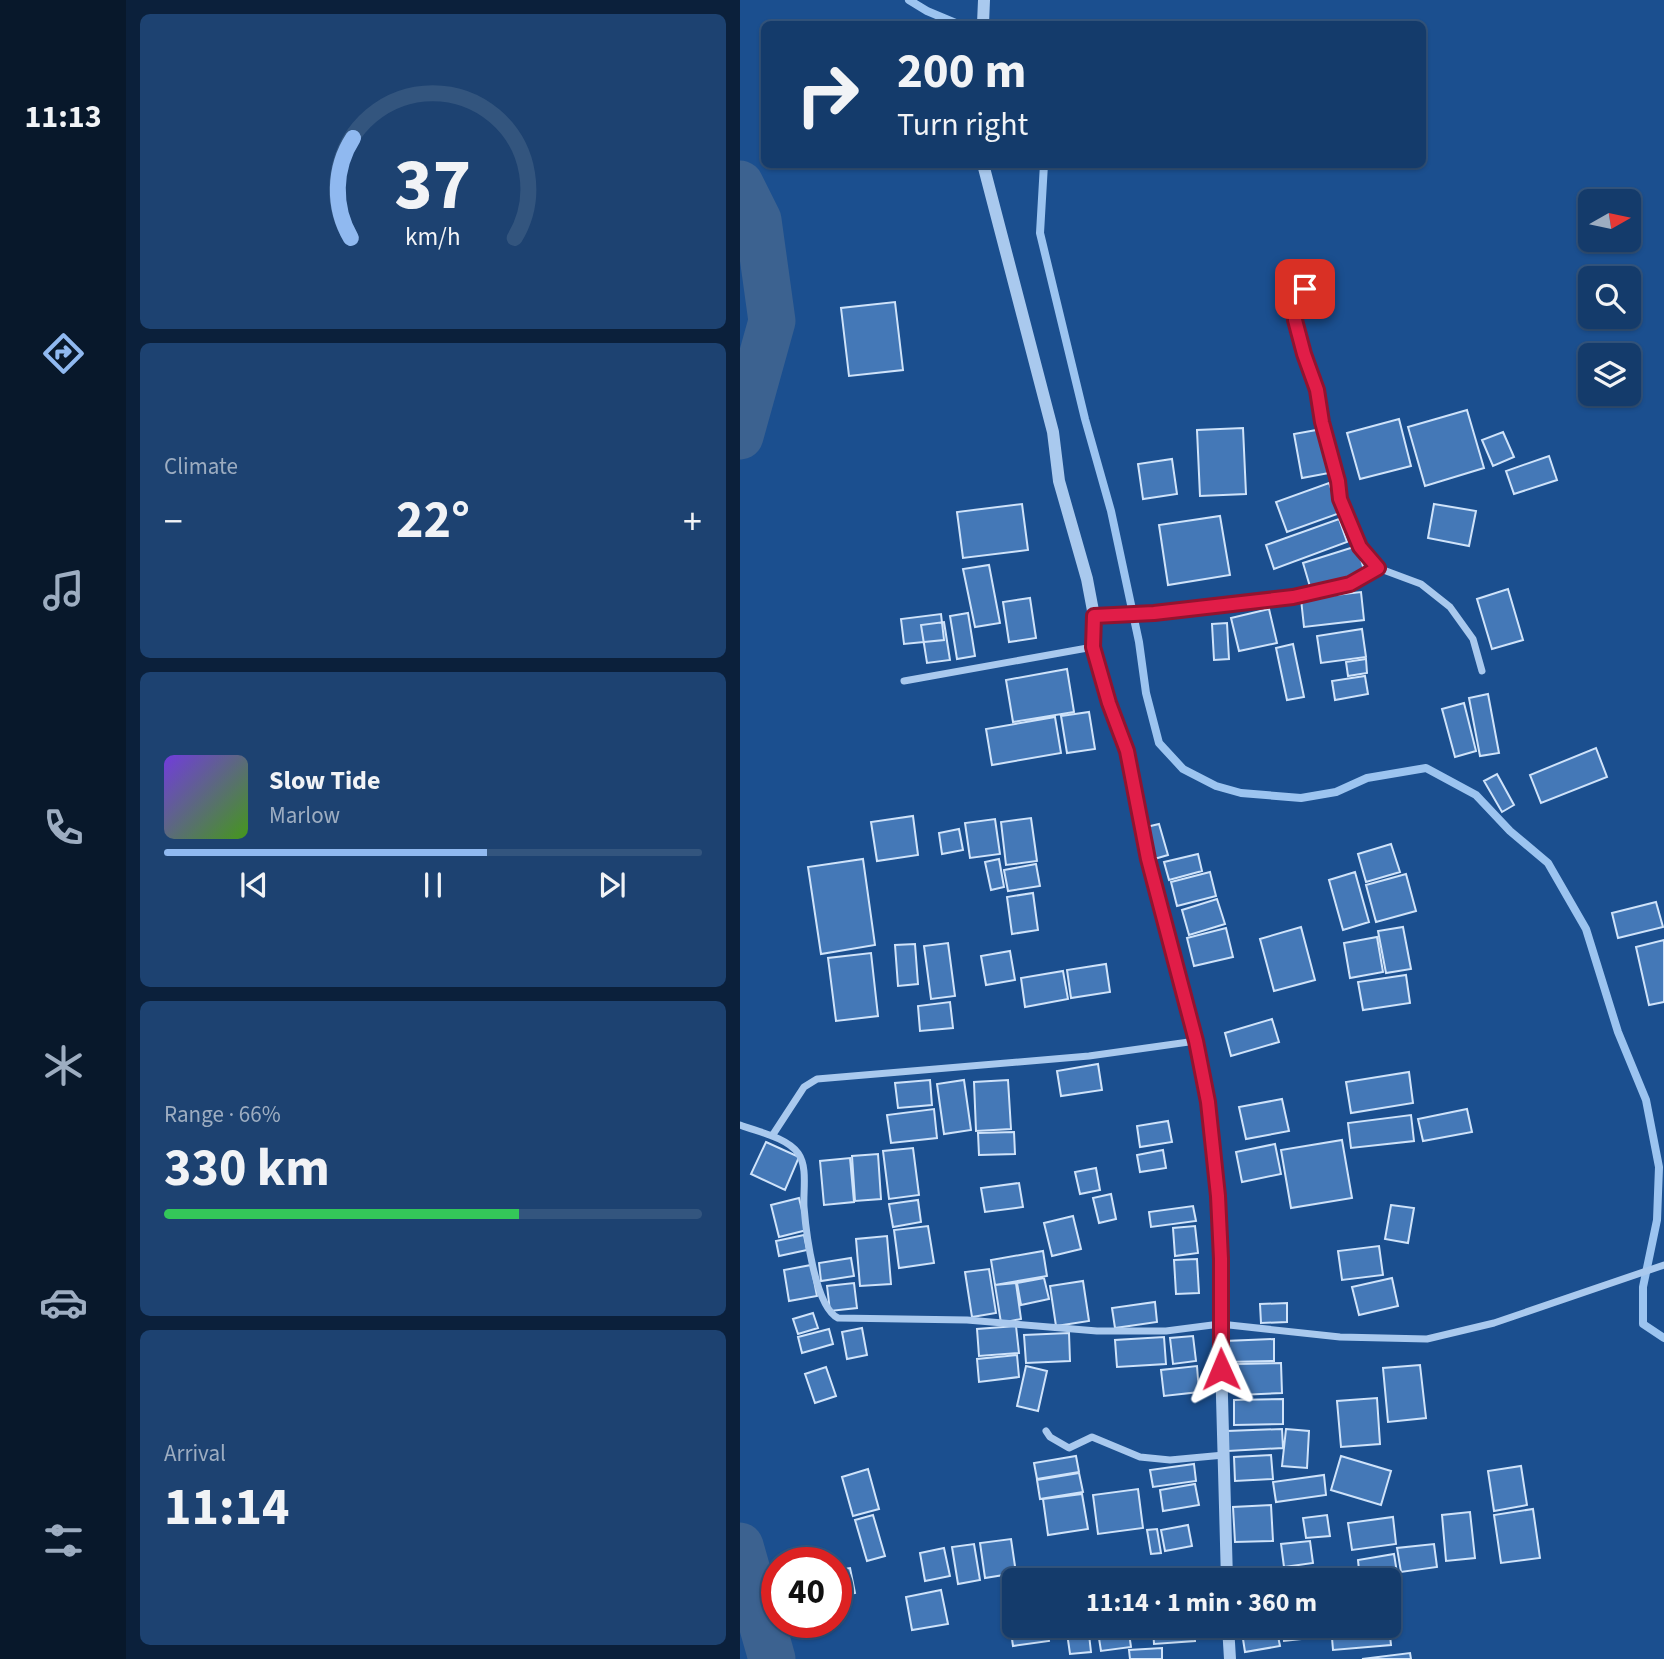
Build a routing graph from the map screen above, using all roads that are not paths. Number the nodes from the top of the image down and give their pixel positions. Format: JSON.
{"nodes":[{"id":1,"x":984,"y":0,"type":"edge"},
{"id":2,"x":983,"y":21,"type":"edge"},
{"id":3,"x":984,"y":168,"type":"edge"},
{"id":4,"x":1323,"y":274,"type":"dead end"},
{"id":5,"x":1378,"y":568,"type":"junction"},
{"id":6,"x":1094,"y":616,"type":"junction"},
{"id":7,"x":1093,"y":647,"type":"junction"},
{"id":8,"x":1482,"y":671,"type":"dead end"},
{"id":9,"x":904,"y":681,"type":"dead end"},
{"id":10,"x":1196,"y":1041,"type":"junction"},
{"id":11,"x":740,"y":1125,"type":"edge"},
{"id":12,"x":772,"y":1136,"type":"junction"},
{"id":13,"x":1664,"y":1265,"type":"edge"},
{"id":14,"x":1220,"y":1324,"type":"junction"},
{"id":15,"x":1046,"y":1431,"type":"dead end"},
{"id":16,"x":1224,"y":1455,"type":"junction"},
{"id":17,"x":1225,"y":1568,"type":"edge"},
{"id":18,"x":1229,"y":1638,"type":"edge"},
{"id":19,"x":1230,"y":1659,"type":"edge"}],
"edges":[{"from":1,"to":2,"type":"street"},
{"from":3,"to":6,"type":"street"},
{"from":4,"to":5,"type":"street"},
{"from":5,"to":6,"type":"street"},
{"from":5,"to":8,"type":"street"},
{"from":6,"to":7,"type":"street"},
{"from":7,"to":9,"type":"street"},
{"from":7,"to":10,"type":"street"},
{"from":10,"to":12,"type":"street"},
{"from":10,"to":14,"type":"street"},
{"from":11,"to":12,"type":"street"},
{"from":12,"to":14,"type":"street"},
{"from":13,"to":14,"type":"street"},
{"from":14,"to":16,"type":"street"},
{"from":15,"to":16,"type":"street"},
{"from":16,"to":17,"type":"street"},
{"from":18,"to":19,"type":"street"}]}
